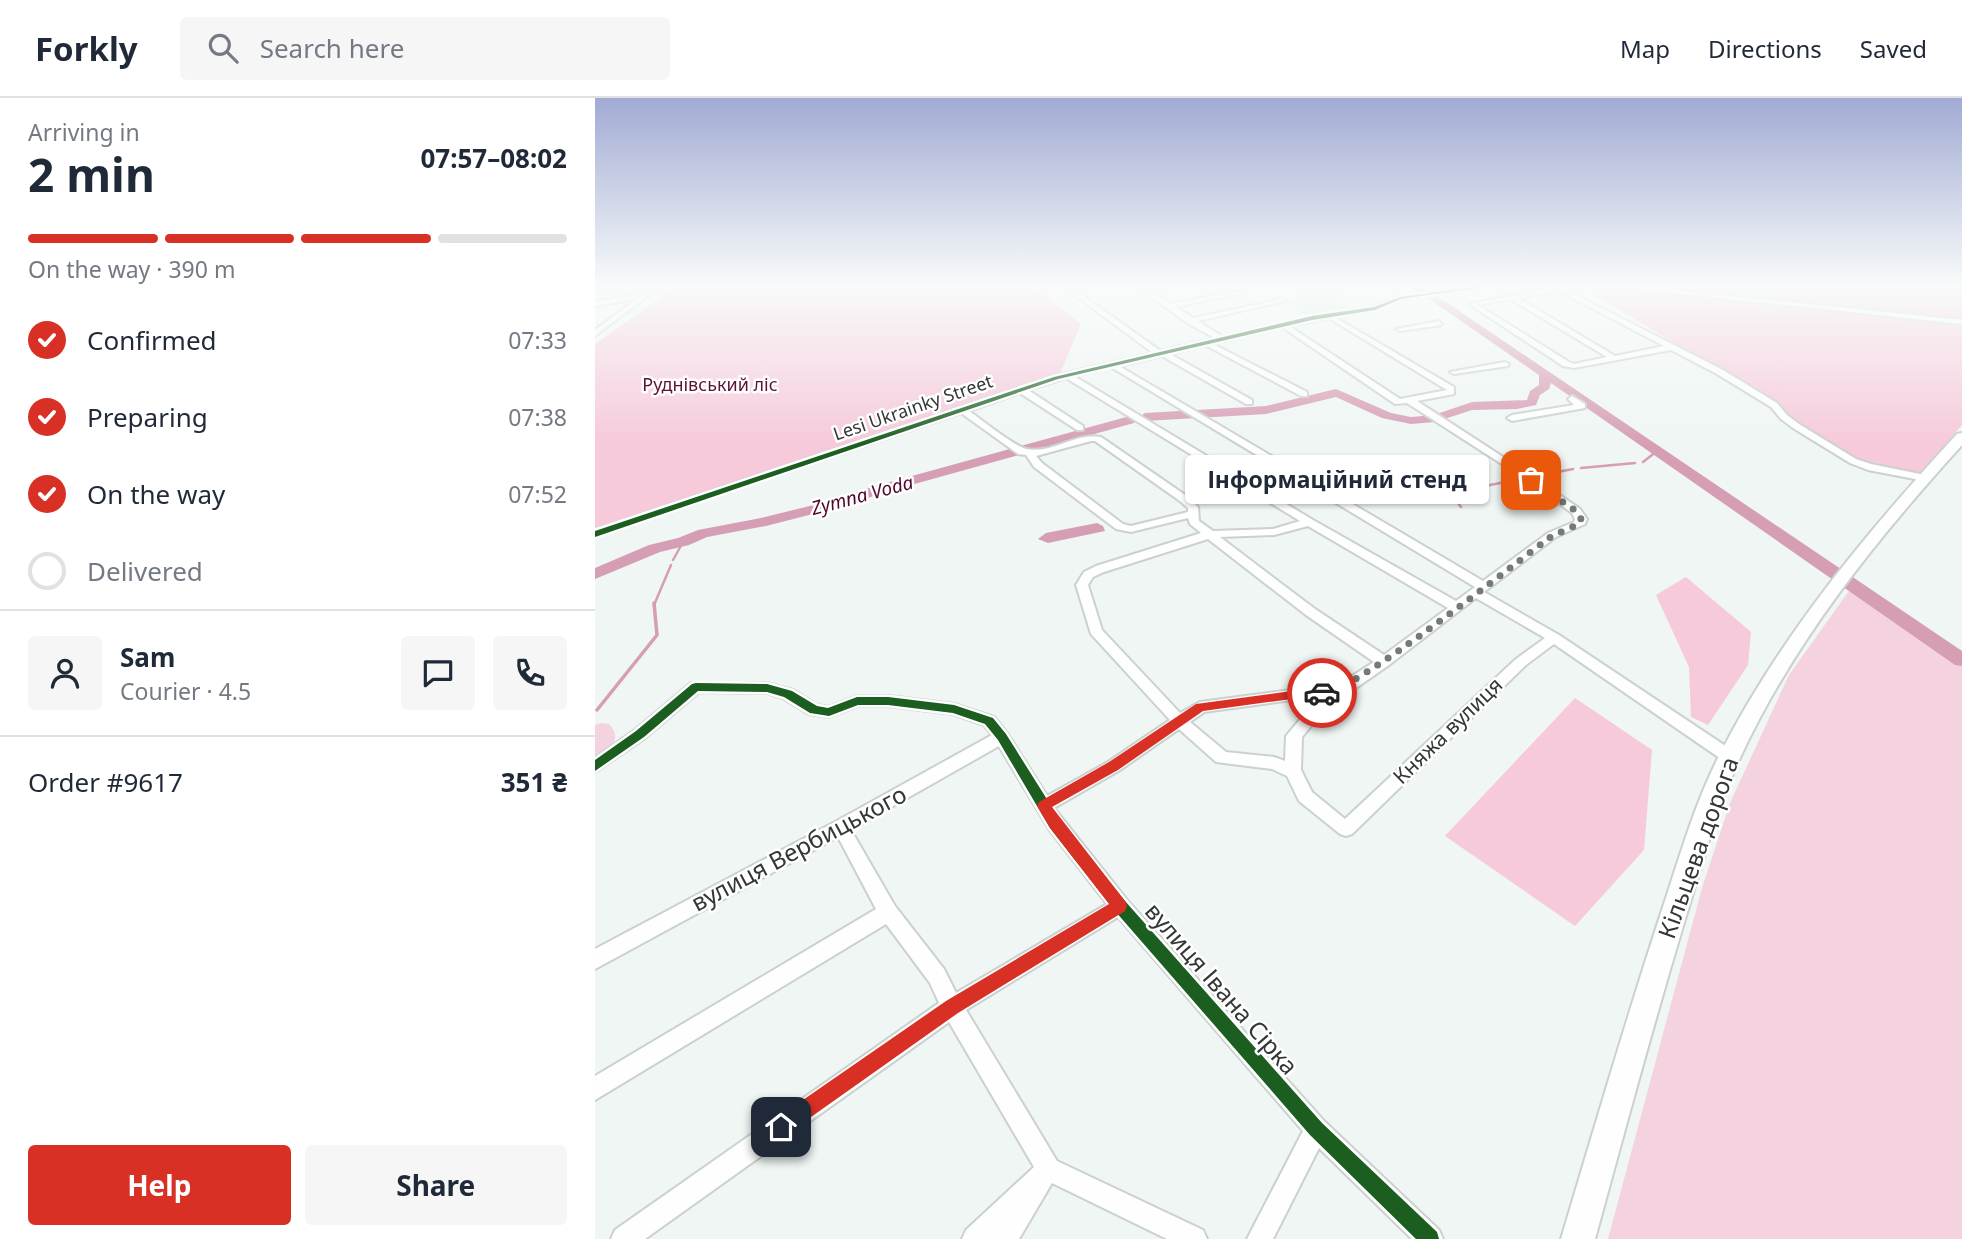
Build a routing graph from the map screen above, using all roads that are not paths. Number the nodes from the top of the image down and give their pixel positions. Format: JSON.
{"nodes":[{"id":1,"x":1139,"y":338,"type":"edge"},
{"id":2,"x":1225,"y":338,"type":"edge"},
{"id":3,"x":1302,"y":338,"type":"edge"},
{"id":4,"x":1368,"y":338,"type":"edge"},
{"id":5,"x":1526,"y":338,"type":"edge"},
{"id":6,"x":1580,"y":338,"type":"edge"},
{"id":7,"x":1655,"y":338,"type":"edge"},
{"id":8,"x":1221,"y":339,"type":"joint"},
{"id":9,"x":1206,"y":343,"type":"junction"},
{"id":10,"x":1672,"y":347,"type":"junction"},
{"id":11,"x":1159,"y":352,"type":"junction"},
{"id":12,"x":1615,"y":359,"type":"junction"},
{"id":13,"x":1111,"y":364,"type":"junction"},
{"id":14,"x":1505,"y":364,"type":"dead end"},
{"id":15,"x":1454,"y":372,"type":"dead end"},
{"id":16,"x":1066,"y":375,"type":"junction"},
{"id":17,"x":1020,"y":390,"type":"junction"},
{"id":18,"x":1304,"y":394,"type":"dead end"},
{"id":19,"x":1572,"y":399,"type":"dead end"},
{"id":20,"x":1409,"y":400,"type":"junction"},
{"id":21,"x":1249,"y":402,"type":"dead end"},
{"id":22,"x":962,"y":410,"type":"junction"},
{"id":23,"x":1512,"y":418,"type":"dead end"},
{"id":24,"x":1080,"y":428,"type":"dead end"},
{"id":25,"x":1962,"y":437,"type":"edge"},
{"id":26,"x":1024,"y":452,"type":"junction"},
{"id":27,"x":1926,"y":478,"type":"junction"},
{"id":28,"x":1193,"y":514,"type":"junction"},
{"id":29,"x":1309,"y":522,"type":"junction"},
{"id":30,"x":595,"y":534,"type":"edge"},
{"id":31,"x":1210,"y":535,"type":"junction"},
{"id":32,"x":1480,"y":590,"type":"junction"},
{"id":33,"x":1456,"y":607,"type":"junction"},
{"id":34,"x":1554,"y":638,"type":"junction"},
{"id":35,"x":1384,"y":662,"type":"junction"},
{"id":36,"x":1329,"y":694,"type":"junction"},
{"id":37,"x":1180,"y":722,"type":"junction"},
{"id":38,"x":1002,"y":737,"type":"junction"},
{"id":39,"x":1730,"y":757,"type":"junction"},
{"id":40,"x":595,"y":766,"type":"edge"},
{"id":41,"x":1293,"y":772,"type":"junction"},
{"id":42,"x":1044,"y":806,"type":"junction"},
{"id":43,"x":841,"y":827,"type":"junction"},
{"id":44,"x":1120,"y":906,"type":"junction"},
{"id":45,"x":888,"y":912,"type":"junction"},
{"id":46,"x":595,"y":959,"type":"edge"},
{"id":47,"x":952,"y":1007,"type":"junction"},
{"id":48,"x":595,"y":1089,"type":"edge"},
{"id":49,"x":1316,"y":1129,"type":"junction"},
{"id":50,"x":1049,"y":1169,"type":"junction"},
{"id":51,"x":624,"y":1239,"type":"edge"},
{"id":52,"x":975,"y":1239,"type":"edge"},
{"id":53,"x":1005,"y":1239,"type":"edge"},
{"id":54,"x":1194,"y":1239,"type":"edge"},
{"id":55,"x":1260,"y":1239,"type":"edge"},
{"id":56,"x":1430,"y":1239,"type":"edge"},
{"id":57,"x":1579,"y":1239,"type":"edge"}],
"edges":[{"from":1,"to":11,"type":"street"},
{"from":2,"to":8,"type":"street","name":"Lesi Ukrainky Street"},
{"from":3,"to":20,"type":"street"},
{"from":4,"to":20,"type":"street"},
{"from":5,"to":12,"type":"street"},
{"from":6,"to":12,"type":"street"},
{"from":7,"to":10,"type":"street"},
{"from":8,"to":9,"type":"street","name":"Lesi Ukrainky Street"},
{"from":9,"to":11,"type":"street","name":"Lesi Ukrainky Street"},
{"from":9,"to":18,"type":"street"},
{"from":10,"to":12,"type":"street"},
{"from":10,"to":27,"type":"street"},
{"from":11,"to":13,"type":"street","name":"Lesi Ukrainky Street"},
{"from":11,"to":21,"type":"street"},
{"from":13,"to":16,"type":"street","name":"Lesi Ukrainky Street"},
{"from":13,"to":32,"type":"street"},
{"from":14,"to":15,"type":"street"},
{"from":16,"to":17,"type":"street","name":"Lesi Ukrainky Street"},
{"from":16,"to":29,"type":"street"},
{"from":17,"to":22,"type":"street","name":"Lesi Ukrainky Street"},
{"from":17,"to":24,"type":"street"},
{"from":19,"to":23,"type":"street"},
{"from":20,"to":32,"type":"street"},
{"from":22,"to":26,"type":"street"},
{"from":22,"to":30,"type":"street","name":"Lesi Ukrainky Street"},
{"from":25,"to":27,"type":"highway","name":"Кільцева дорога"},
{"from":26,"to":28,"type":"street"},
{"from":26,"to":28,"type":"street"},
{"from":27,"to":39,"type":"highway","name":"Кільцева дорога"},
{"from":28,"to":31,"type":"street"},
{"from":29,"to":31,"type":"street"},
{"from":29,"to":33,"type":"street"},
{"from":31,"to":35,"type":"street"},
{"from":31,"to":37,"type":"street"},
{"from":32,"to":33,"type":"street"},
{"from":32,"to":34,"type":"street"},
{"from":33,"to":35,"type":"street"},
{"from":34,"to":39,"type":"street"},
{"from":34,"to":41,"type":"street","name":"Княжа вулиця"},
{"from":35,"to":36,"type":"street"},
{"from":36,"to":37,"type":"street"},
{"from":36,"to":41,"type":"street"},
{"from":37,"to":41,"type":"street"},
{"from":37,"to":42,"type":"street"},
{"from":38,"to":40,"type":"street"},
{"from":38,"to":42,"type":"street","name":"вулиця Івана Сірка"},
{"from":38,"to":43,"type":"street","name":"вулиця Вербицького"},
{"from":39,"to":57,"type":"highway","name":"Кільцева дорога"},
{"from":42,"to":44,"type":"street","name":"вулиця Івана Сірка"},
{"from":43,"to":45,"type":"street"},
{"from":43,"to":46,"type":"street","name":"вулиця Вербицького"},
{"from":44,"to":47,"type":"street"},
{"from":44,"to":49,"type":"street","name":"вулиця Івана Сірка"},
{"from":45,"to":47,"type":"street"},
{"from":45,"to":48,"type":"street"},
{"from":47,"to":50,"type":"street"},
{"from":47,"to":51,"type":"street"},
{"from":49,"to":55,"type":"street"},
{"from":49,"to":56,"type":"street","name":"вулиця Івана Сірка"},
{"from":50,"to":52,"type":"street"},
{"from":50,"to":53,"type":"street"},
{"from":50,"to":54,"type":"street"}]}
